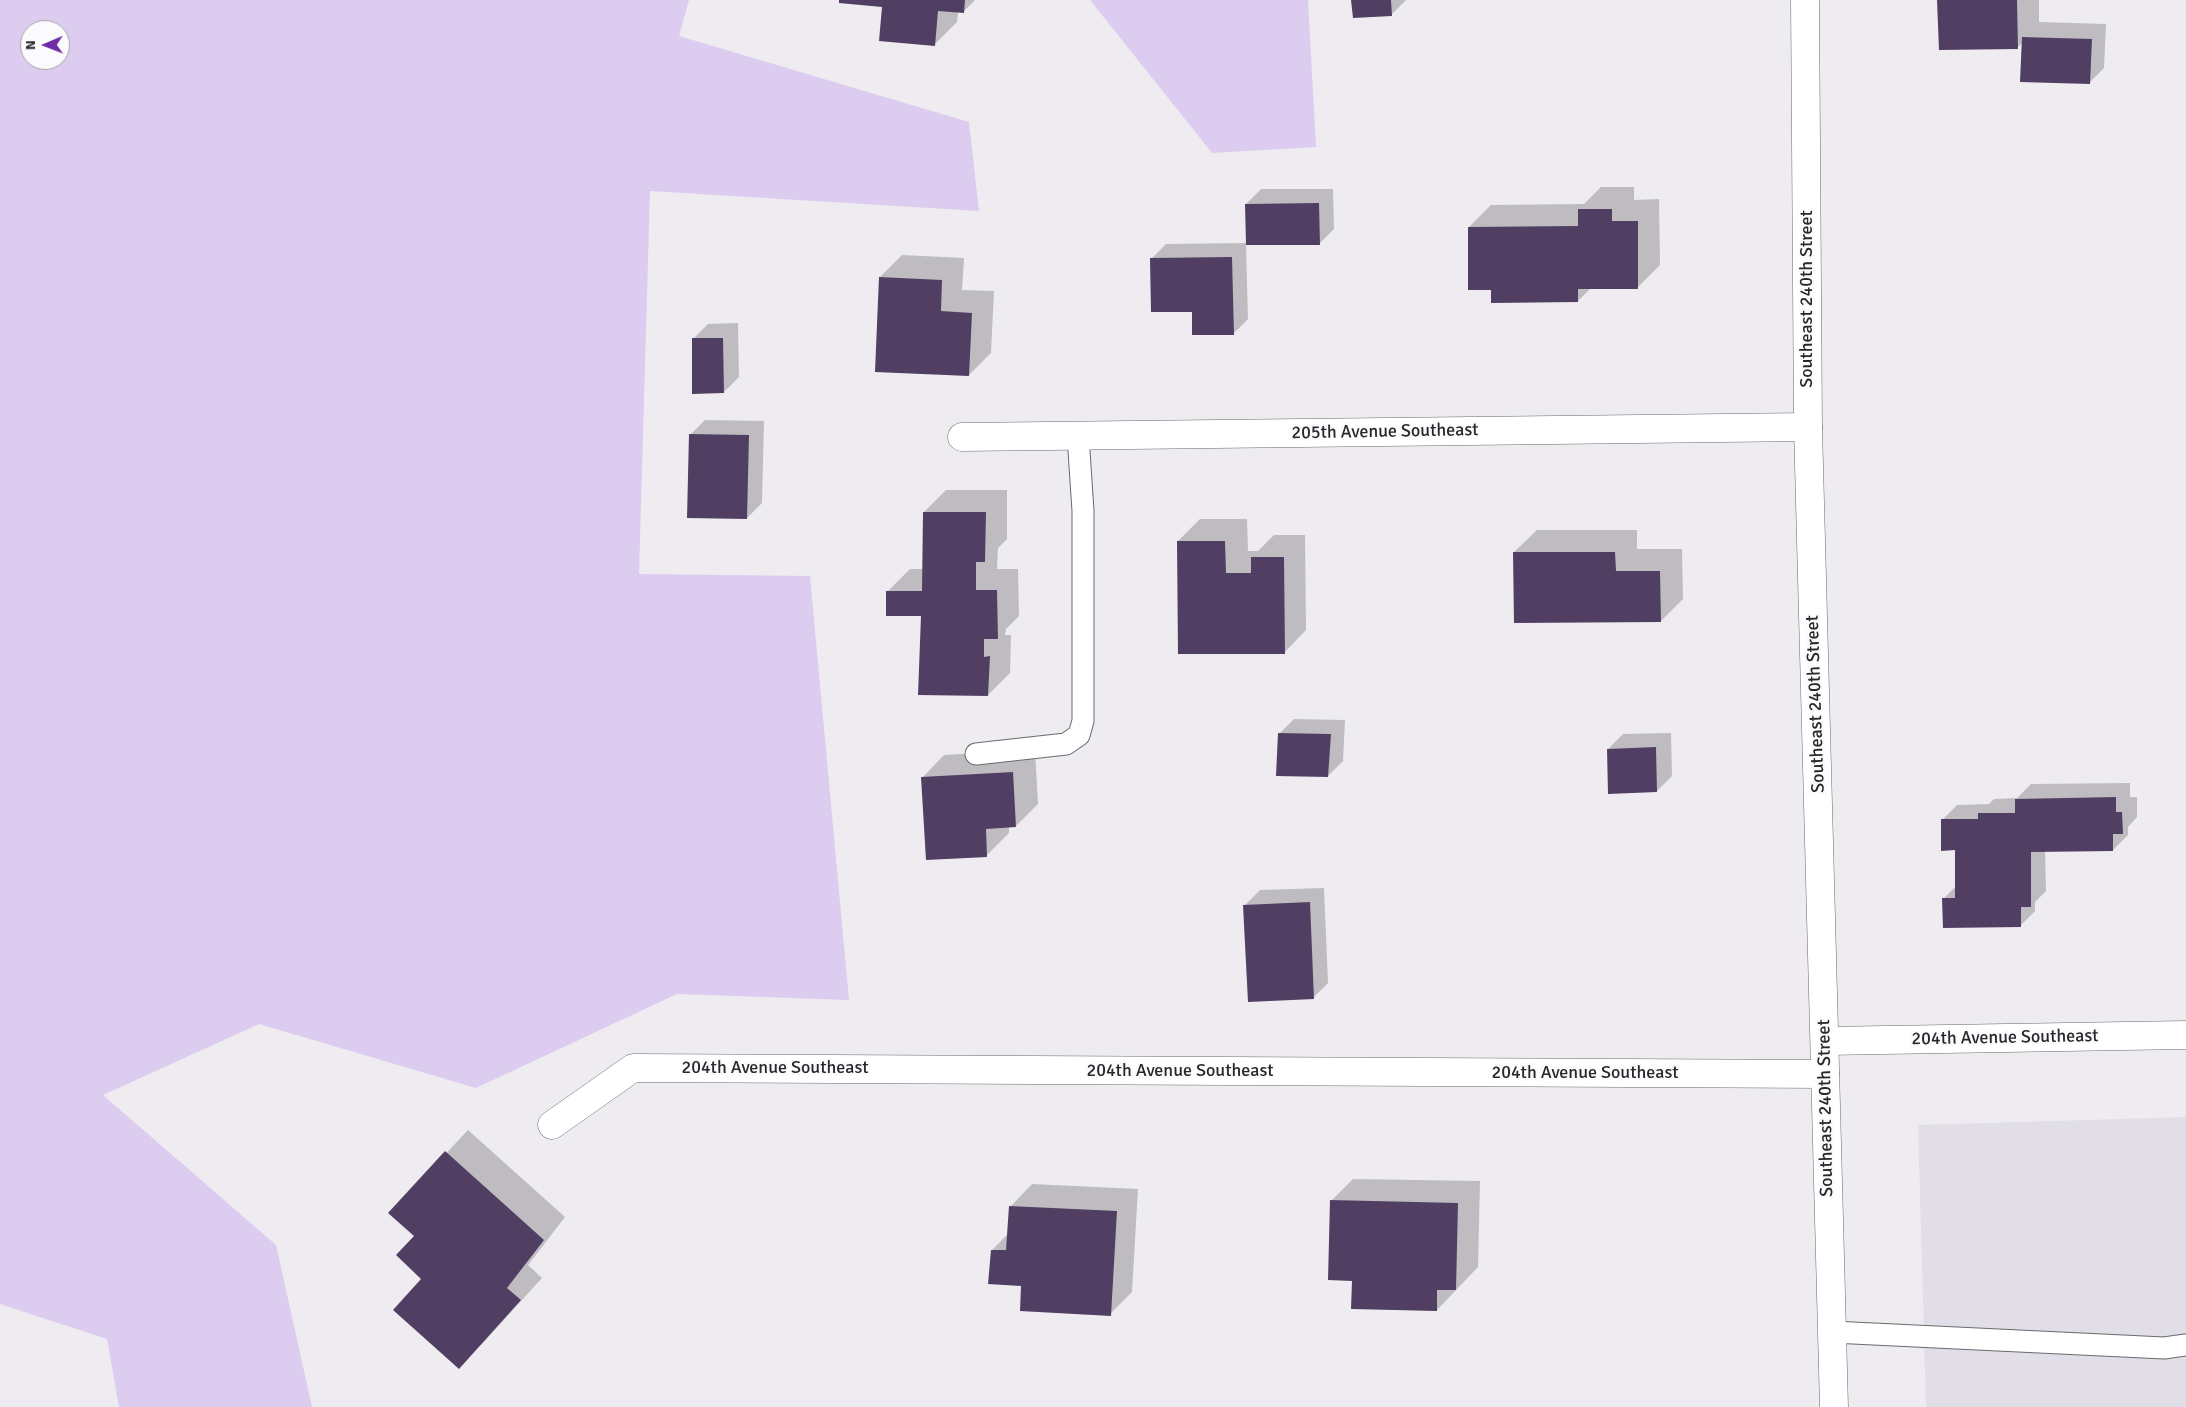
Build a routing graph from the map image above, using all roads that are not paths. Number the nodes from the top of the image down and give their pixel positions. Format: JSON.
{"nodes":[{"id":1,"x":1805,"y":0,"type":"edge"},
{"id":2,"x":1808,"y":427,"type":"junction"},
{"id":3,"x":1078,"y":436,"type":"junction"},
{"id":4,"x":962,"y":437,"type":"dead end"},
{"id":5,"x":976,"y":754,"type":"dead end"},
{"id":6,"x":2186,"y":1035,"type":"edge"},
{"id":7,"x":1825,"y":1041,"type":"junction"},
{"id":8,"x":1825,"y":1074,"type":"junction"},
{"id":9,"x":552,"y":1125,"type":"dead end"},
{"id":10,"x":1832,"y":1332,"type":"junction"},
{"id":11,"x":2186,"y":1345,"type":"edge"},
{"id":12,"x":1834,"y":1407,"type":"edge"}],
"edges":[{"from":1,"to":2,"type":"street","name":"Southeast 240th Street"},
{"from":2,"to":3,"type":"street","name":"205th Avenue Southeast"},
{"from":2,"to":7,"type":"street","name":"Southeast 240th Street"},
{"from":3,"to":4,"type":"street","name":"205th Avenue Southeast"},
{"from":3,"to":5,"type":"lane"},
{"from":6,"to":7,"type":"street","name":"204th Avenue Southeast"},
{"from":7,"to":8,"type":"street","name":"Southeast 240th Street"},
{"from":8,"to":9,"type":"street","name":"204th Avenue Southeast"},
{"from":8,"to":10,"type":"street","name":"Southeast 240th Street"},
{"from":10,"to":11,"type":"lane"},
{"from":10,"to":12,"type":"street","name":"Southeast 240th Street"}]}
